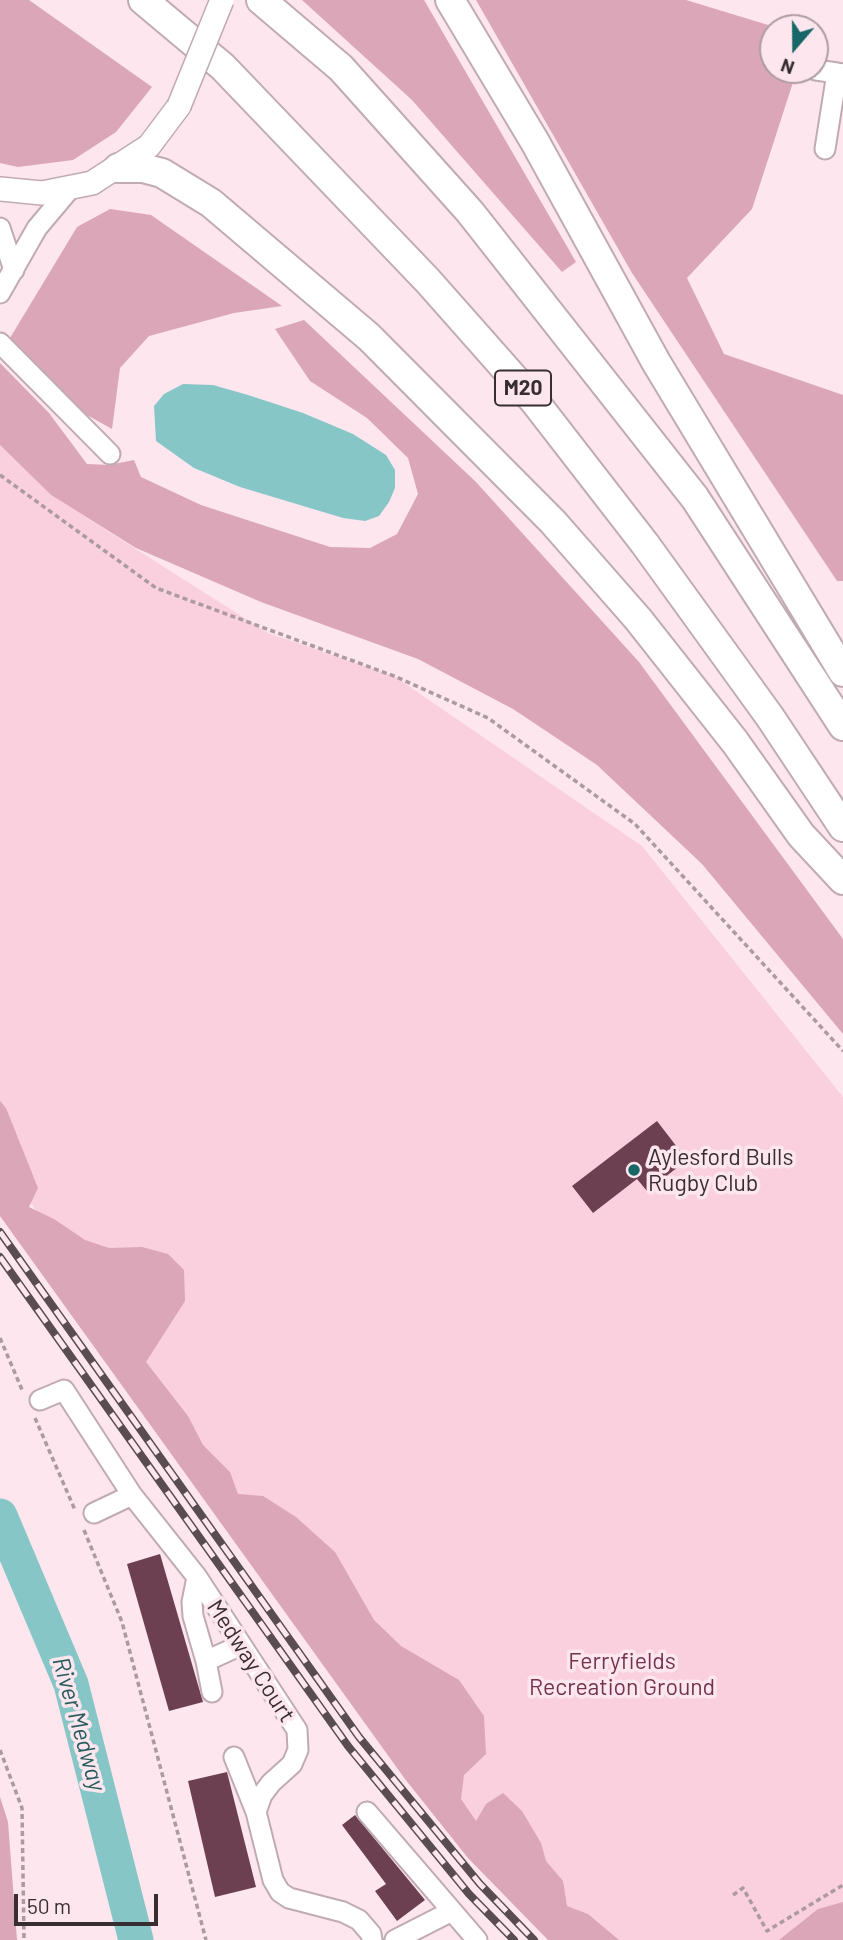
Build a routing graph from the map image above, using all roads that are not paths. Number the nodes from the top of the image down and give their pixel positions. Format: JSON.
{"nodes":[{"id":1,"x":143,"y":0,"type":"edge"},
{"id":2,"x":222,"y":0,"type":"edge"},
{"id":3,"x":261,"y":0,"type":"edge"},
{"id":4,"x":450,"y":0,"type":"edge"},
{"id":5,"x":840,"y":74,"type":"edge"},
{"id":6,"x":825,"y":149,"type":"dead end"},
{"id":7,"x":118,"y":168,"type":"junction"},
{"id":8,"x":0,"y":190,"type":"edge"},
{"id":9,"x":69,"y":190,"type":"junction"},
{"id":10,"x":0,"y":228,"type":"edge"},
{"id":11,"x":14,"y":270,"type":"junction"},
{"id":12,"x":0,"y":293,"type":"edge"},
{"id":13,"x":0,"y":343,"type":"edge"},
{"id":14,"x":110,"y":454,"type":"dead end"},
{"id":15,"x":843,"y":672,"type":"edge"},
{"id":16,"x":843,"y":726,"type":"edge"},
{"id":17,"x":843,"y":827,"type":"edge"},
{"id":18,"x":843,"y":880,"type":"edge"},
{"id":19,"x":34,"y":1407,"type":"road end"},
{"id":20,"x":132,"y":1495,"type":"junction"},
{"id":21,"x":83,"y":1515,"type":"road end"},
{"id":22,"x":197,"y":1577,"type":"junction"},
{"id":23,"x":241,"y":1645,"type":"junction"},
{"id":24,"x":206,"y":1661,"type":"junction"},
{"id":25,"x":212,"y":1692,"type":"dead end"},
{"id":26,"x":234,"y":1757,"type":"dead end"},
{"id":27,"x":256,"y":1812,"type":"junction"},
{"id":28,"x":367,"y":1812,"type":"dead end"},
{"id":29,"x":452,"y":1911,"type":"junction"},
{"id":30,"x":372,"y":1940,"type":"edge"},
{"id":31,"x":394,"y":1940,"type":"edge"},
{"id":32,"x":477,"y":1940,"type":"edge"}],
"edges":[{"from":1,"to":17,"type":"highway","number":"M20"},
{"from":2,"to":7,"type":"main road","bridge":true},
{"from":3,"to":16,"type":"highway"},
{"from":4,"to":15,"type":"highway"},
{"from":5,"to":6,"type":"street"},
{"from":7,"to":9,"type":"main road"},
{"from":7,"to":18,"type":"highway"},
{"from":8,"to":9,"type":"main road"},
{"from":9,"to":11,"type":"street"},
{"from":10,"to":11,"type":"street"},
{"from":11,"to":12,"type":"street"},
{"from":13,"to":14,"type":"street"},
{"from":19,"to":20,"type":"street","name":"Medway Court"},
{"from":20,"to":21,"type":"street"},
{"from":20,"to":22,"type":"street","name":"Medway Court"},
{"from":22,"to":23,"type":"street","name":"Medway Court"},
{"from":22,"to":24,"type":"street"},
{"from":23,"to":24,"type":"street"},
{"from":23,"to":27,"type":"street","name":"Medway Court"},
{"from":24,"to":25,"type":"street"},
{"from":26,"to":27,"type":"street"},
{"from":27,"to":30,"type":"street"},
{"from":28,"to":29,"type":"street"},
{"from":29,"to":31,"type":"street"},
{"from":29,"to":32,"type":"street"}]}
